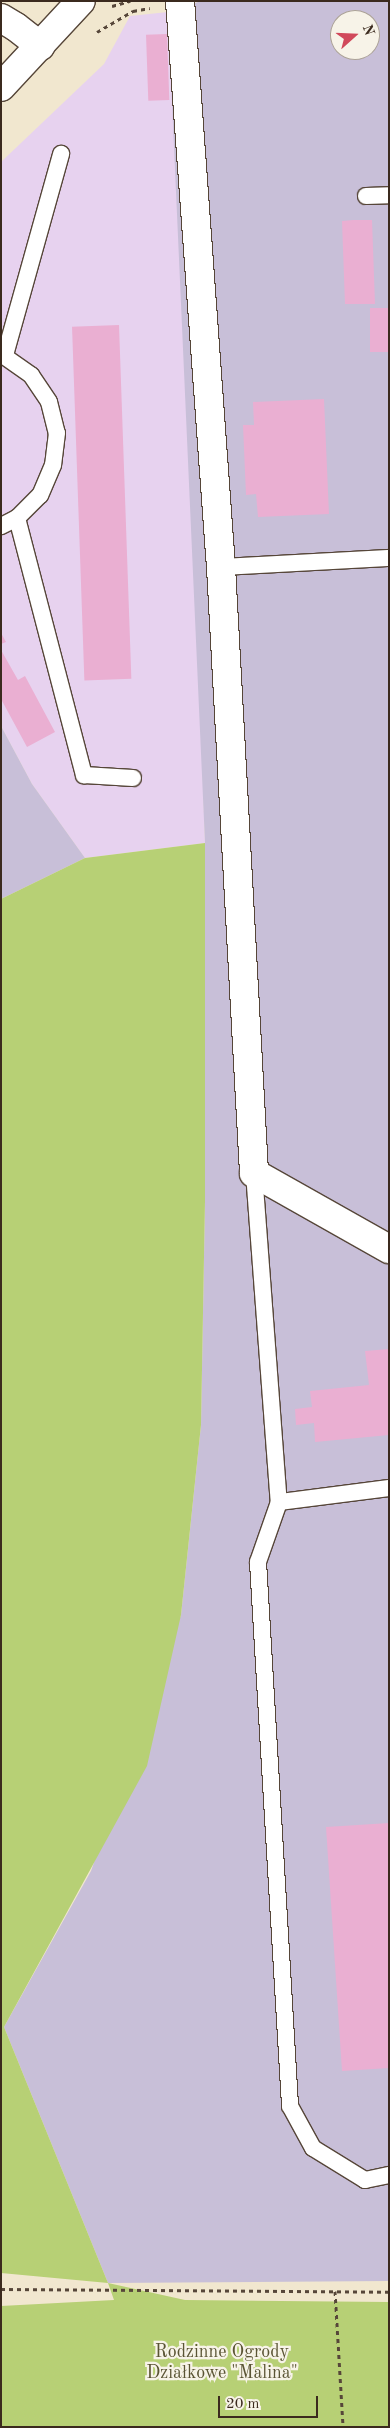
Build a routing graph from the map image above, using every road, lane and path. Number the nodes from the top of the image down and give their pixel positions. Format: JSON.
{"nodes":[{"id":1,"x":81,"y":1,"type":"edge"},
{"id":2,"x":180,"y":2,"type":"edge"},
{"id":3,"x":1,"y":18,"type":"edge"},
{"id":4,"x":91,"y":36,"type":"dead end"},
{"id":5,"x":40,"y":46,"type":"junction"},
{"id":6,"x":1,"y":86,"type":"edge"},
{"id":7,"x":61,"y":154,"type":"dead end"},
{"id":8,"x":389,"y":195,"type":"edge"},
{"id":9,"x":366,"y":196,"type":"dead end"},
{"id":10,"x":3,"y":355,"type":"edge"},
{"id":11,"x":17,"y":518,"type":"junction"},
{"id":12,"x":1,"y":526,"type":"edge"},
{"id":13,"x":389,"y":558,"type":"edge"},
{"id":14,"x":221,"y":567,"type":"junction"},
{"id":15,"x":133,"y":778,"type":"dead end"},
{"id":16,"x":254,"y":1173,"type":"junction"},
{"id":17,"x":389,"y":1249,"type":"edge"},
{"id":18,"x":389,"y":1488,"type":"edge"},
{"id":19,"x":279,"y":1502,"type":"junction"},
{"id":20,"x":389,"y":2175,"type":"edge"},
{"id":21,"x":1,"y":2290,"type":"edge"},
{"id":22,"x":335,"y":2291,"type":"junction"},
{"id":23,"x":389,"y":2292,"type":"edge"},
{"id":24,"x":342,"y":2427,"type":"edge"}],
"edges":[{"from":1,"to":5,"type":"street"},
{"from":2,"to":4,"type":"path"},
{"from":2,"to":14,"type":"street"},
{"from":3,"to":5,"type":"street"},
{"from":5,"to":6,"type":"street"},
{"from":7,"to":10,"type":"lane"},
{"from":8,"to":9,"type":"lane"},
{"from":10,"to":11,"type":"lane"},
{"from":11,"to":12,"type":"lane"},
{"from":11,"to":15,"type":"lane"},
{"from":13,"to":14,"type":"lane"},
{"from":14,"to":16,"type":"street"},
{"from":16,"to":17,"type":"street"},
{"from":16,"to":19,"type":"lane"},
{"from":18,"to":19,"type":"lane"},
{"from":19,"to":20,"type":"lane"},
{"from":21,"to":22,"type":"path"},
{"from":22,"to":23,"type":"path"},
{"from":22,"to":24,"type":"path"}]}
